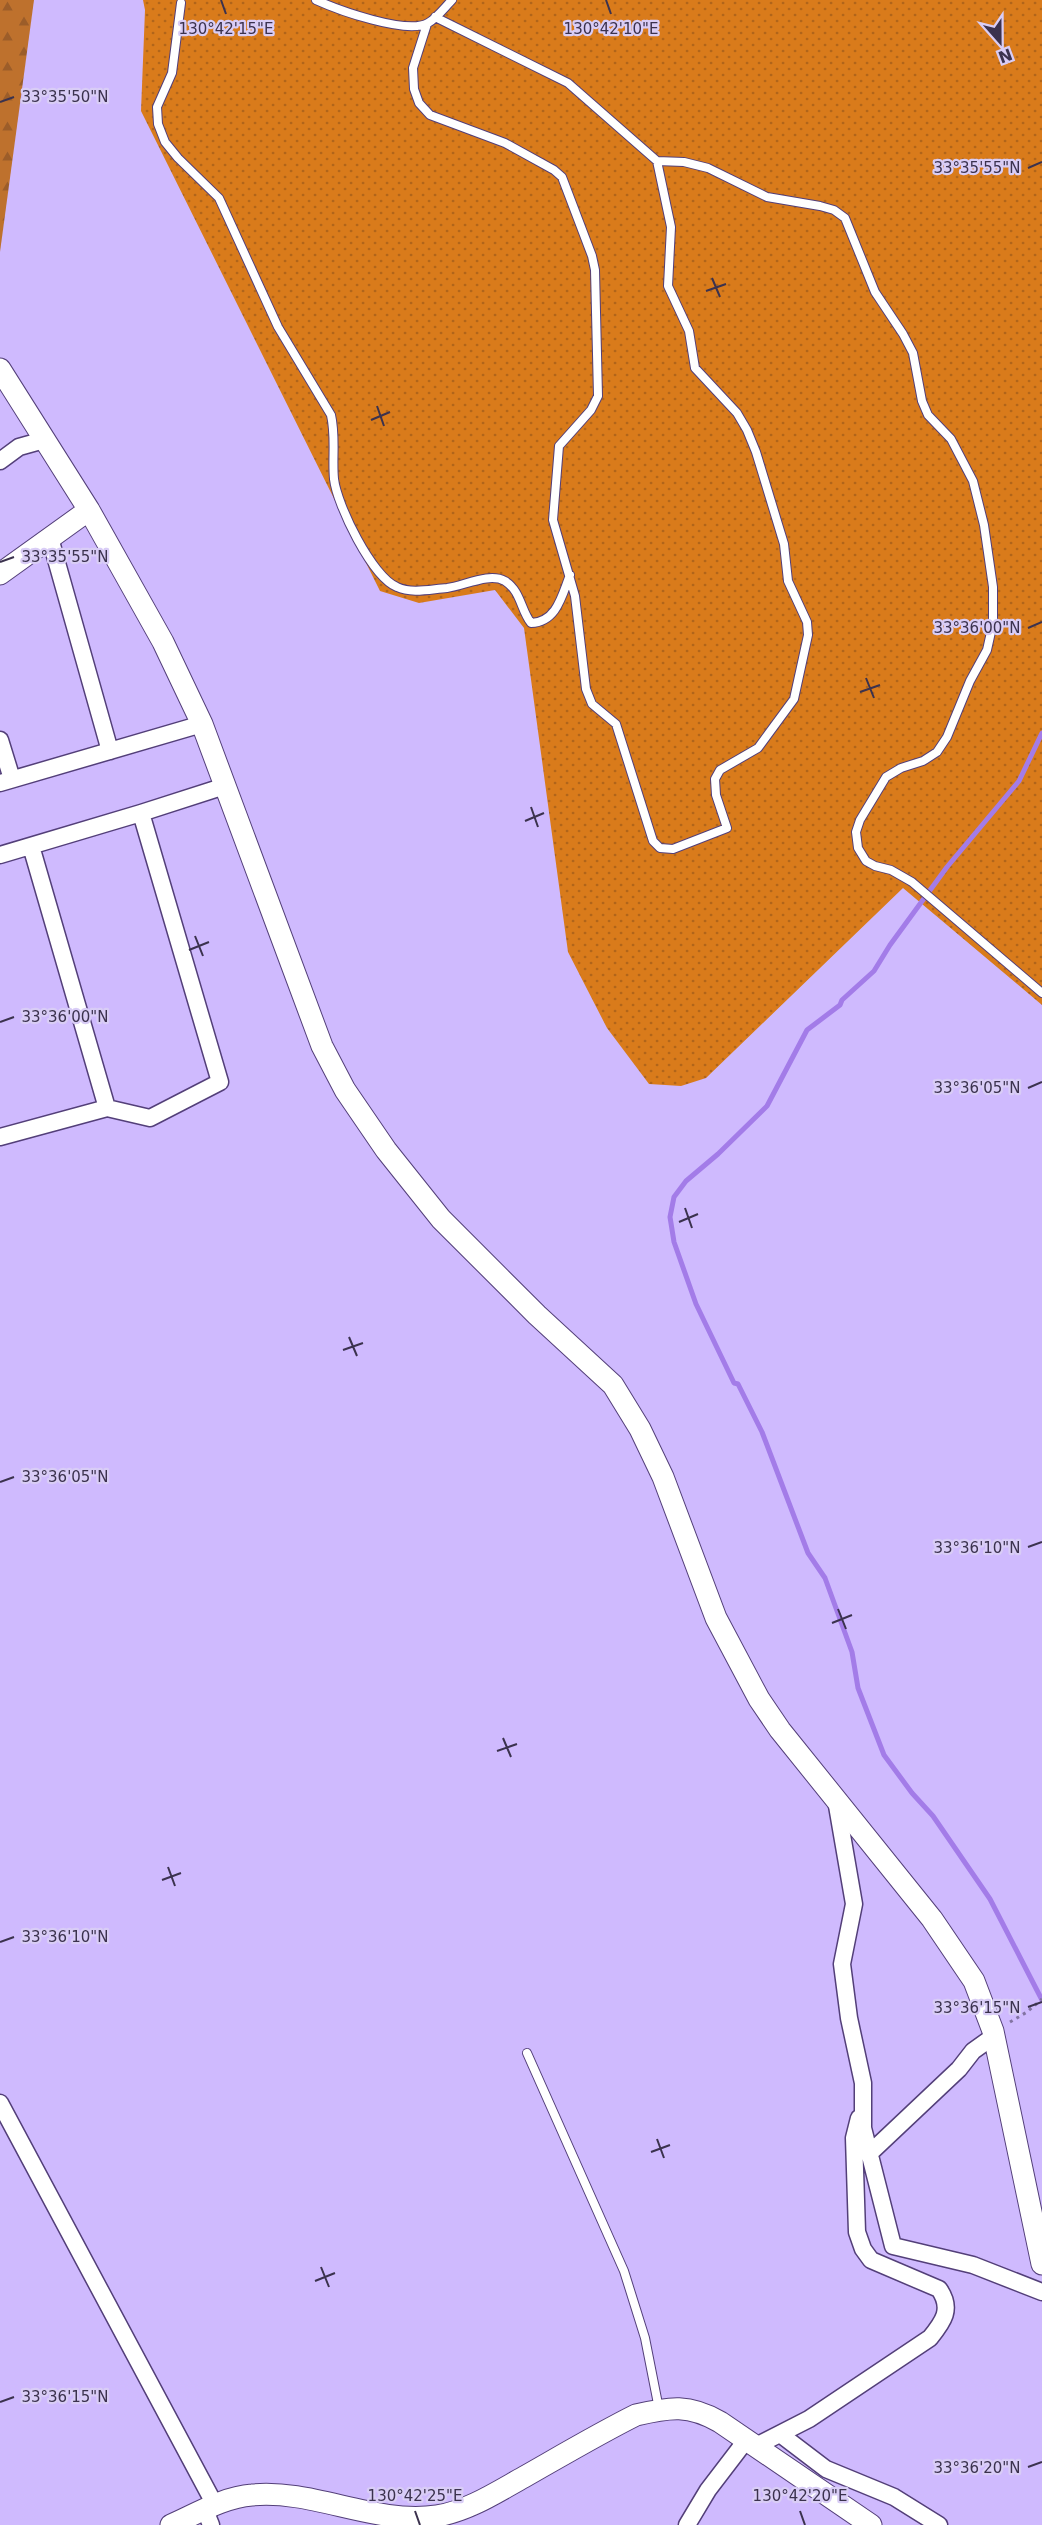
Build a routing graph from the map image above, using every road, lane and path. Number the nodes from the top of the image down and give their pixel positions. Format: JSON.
{"nodes":[{"id":1,"x":316,"y":0,"type":"edge"},
{"id":2,"x":452,"y":0,"type":"edge"},
{"id":3,"x":181,"y":1,"type":"edge"},
{"id":4,"x":435,"y":17,"type":"junction"},
{"id":5,"x":427,"y":24,"type":"junction"},
{"id":6,"x":657,"y":161,"type":"junction"},
{"id":7,"x":0,"y":369,"type":"edge"},
{"id":8,"x":45,"y":440,"type":"junction"},
{"id":9,"x":0,"y":461,"type":"edge"},
{"id":10,"x":89,"y":510,"type":"junction"},
{"id":11,"x":50,"y":538,"type":"junction"},
{"id":12,"x":0,"y":574,"type":"edge"},
{"id":13,"x":570,"y":576,"type":"junction"},
{"id":14,"x":202,"y":724,"type":"junction"},
{"id":15,"x":0,"y":740,"type":"edge"},
{"id":16,"x":110,"y":751,"type":"junction"},
{"id":17,"x":6,"y":781,"type":"edge"},
{"id":18,"x":225,"y":786,"type":"junction"},
{"id":19,"x":141,"y":813,"type":"junction"},
{"id":20,"x":31,"y":846,"type":"junction"},
{"id":21,"x":0,"y":855,"type":"edge"},
{"id":22,"x":1042,"y":993,"type":"edge"},
{"id":23,"x":107,"y":1108,"type":"junction"},
{"id":24,"x":0,"y":1137,"type":"edge"},
{"id":25,"x":836,"y":1800,"type":"junction"},
{"id":26,"x":1042,"y":1999,"type":"edge"},
{"id":27,"x":993,"y":2034,"type":"junction"},
{"id":28,"x":527,"y":2053,"type":"dead end"},
{"id":29,"x":0,"y":2103,"type":"edge"},
{"id":30,"x":863,"y":2103,"type":"junction"},
{"id":31,"x":870,"y":2153,"type":"junction"},
{"id":32,"x":1042,"y":2264,"type":"edge"},
{"id":33,"x":1042,"y":2292,"type":"edge"},
{"id":34,"x":659,"y":2409,"type":"junction"},
{"id":35,"x":780,"y":2434,"type":"junction"},
{"id":36,"x":751,"y":2443,"type":"junction"},
{"id":37,"x":210,"y":2513,"type":"edge"},
{"id":38,"x":357,"y":2518,"type":"edge"},
{"id":39,"x":171,"y":2525,"type":"edge"},
{"id":40,"x":687,"y":2525,"type":"edge"},
{"id":41,"x":871,"y":2525,"type":"edge"},
{"id":42,"x":939,"y":2525,"type":"edge"}],
"edges":[{"from":1,"to":5,"type":"lane"},
{"from":2,"to":4,"type":"lane"},
{"from":3,"to":13,"type":"lane"},
{"from":4,"to":5,"type":"lane"},
{"from":4,"to":6,"type":"lane"},
{"from":5,"to":13,"type":"lane"},
{"from":6,"to":13,"type":"lane"},
{"from":6,"to":22,"type":"lane"},
{"from":7,"to":8,"type":"street"},
{"from":8,"to":9,"type":"street"},
{"from":8,"to":10,"type":"street"},
{"from":10,"to":11,"type":"street"},
{"from":10,"to":14,"type":"street"},
{"from":11,"to":12,"type":"street"},
{"from":11,"to":16,"type":"street"},
{"from":14,"to":16,"type":"street"},
{"from":14,"to":18,"type":"street"},
{"from":15,"to":17,"type":"street"},
{"from":16,"to":17,"type":"street"},
{"from":18,"to":19,"type":"street"},
{"from":18,"to":25,"type":"street"},
{"from":19,"to":20,"type":"street"},
{"from":19,"to":23,"type":"street"},
{"from":20,"to":21,"type":"street"},
{"from":20,"to":23,"type":"street"},
{"from":23,"to":24,"type":"street"},
{"from":25,"to":27,"type":"street"},
{"from":25,"to":30,"type":"street"},
{"from":26,"to":27,"type":"path"},
{"from":27,"to":31,"type":"street"},
{"from":27,"to":32,"type":"street"},
{"from":28,"to":34,"type":"lane"},
{"from":29,"to":37,"type":"street"},
{"from":30,"to":31,"type":"street"},
{"from":30,"to":35,"type":"street"},
{"from":31,"to":33,"type":"street"},
{"from":34,"to":36,"type":"street"},
{"from":34,"to":38,"type":"street"},
{"from":35,"to":36,"type":"street"},
{"from":35,"to":42,"type":"street"},
{"from":36,"to":40,"type":"street"},
{"from":36,"to":41,"type":"street"},
{"from":37,"to":38,"type":"street"},
{"from":37,"to":39,"type":"street"}]}
